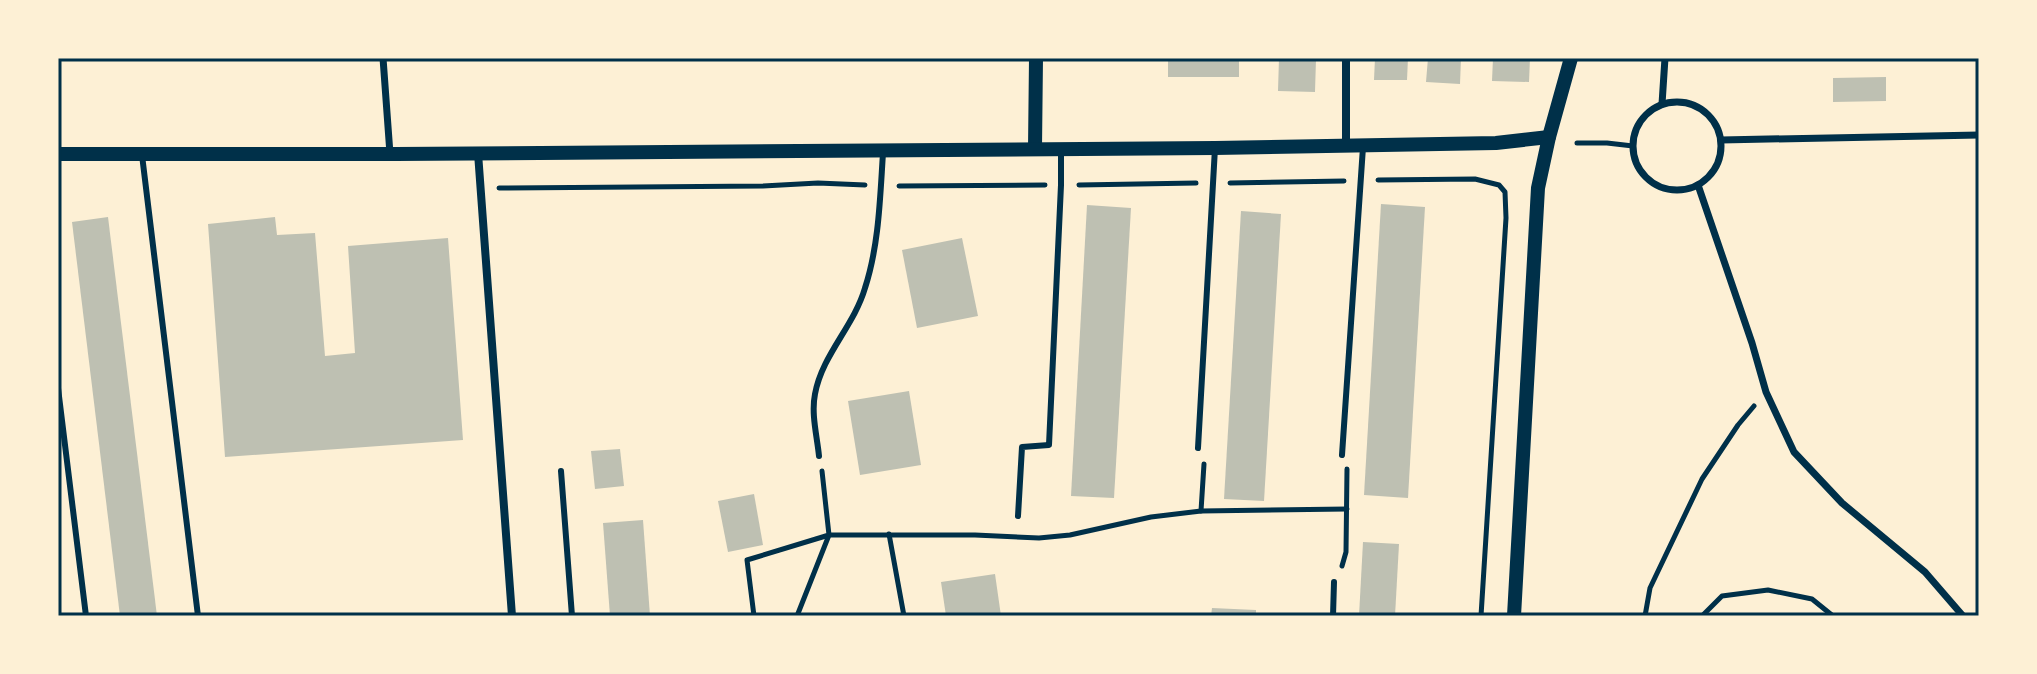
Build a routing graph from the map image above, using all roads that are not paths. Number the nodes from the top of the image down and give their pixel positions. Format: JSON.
{"nodes":[{"id":1,"x":383,"y":58,"type":"edge"},
{"id":2,"x":1036,"y":58,"type":"edge"},
{"id":3,"x":1346,"y":58,"type":"edge"},
{"id":4,"x":1571,"y":58,"type":"edge"},
{"id":5,"x":1665,"y":58,"type":"edge"},
{"id":6,"x":1662,"y":104,"type":"junction"},
{"id":7,"x":1979,"y":135,"type":"edge"},
{"id":8,"x":1549,"y":137,"type":"junction"},
{"id":9,"x":1721,"y":140,"type":"junction"},
{"id":10,"x":1346,"y":145,"type":"junction"},
{"id":11,"x":1363,"y":146,"type":"junction"},
{"id":12,"x":1035,"y":148,"type":"junction"},
{"id":13,"x":1061,"y":148,"type":"junction"},
{"id":14,"x":1215,"y":148,"type":"junction"},
{"id":15,"x":883,"y":150,"type":"junction"},
{"id":16,"x":478,"y":153,"type":"junction"},
{"id":17,"x":58,"y":154,"type":"edge"},
{"id":18,"x":390,"y":154,"type":"junction"},
{"id":19,"x":142,"y":155,"type":"junction"},
{"id":20,"x":1698,"y":185,"type":"junction"},
{"id":21,"x":58,"y":388,"type":"edge"},
{"id":22,"x":1198,"y":448,"type":"road end"},
{"id":23,"x":1342,"y":455,"type":"road end"},
{"id":24,"x":819,"y":456,"type":"road end"},
{"id":25,"x":561,"y":471,"type":"dead end"},
{"id":26,"x":1018,"y":516,"type":"dead end"},
{"id":27,"x":1334,"y":582,"type":"road end"},
{"id":28,"x":86,"y":616,"type":"edge"},
{"id":29,"x":198,"y":616,"type":"edge"},
{"id":30,"x":512,"y":616,"type":"edge"},
{"id":31,"x":572,"y":616,"type":"edge"},
{"id":32,"x":1333,"y":616,"type":"edge"},
{"id":33,"x":1514,"y":616,"type":"edge"},
{"id":34,"x":1963,"y":616,"type":"edge"}],
"edges":[{"from":1,"to":18,"type":"street"},
{"from":2,"to":12,"type":"street"},
{"from":3,"to":10,"type":"street"},
{"from":4,"to":8,"type":"street"},
{"from":5,"to":6,"type":"street"},
{"from":6,"to":9,"type":"street"},
{"from":6,"to":20,"type":"street"},
{"from":7,"to":9,"type":"street"},
{"from":8,"to":11,"type":"street"},
{"from":8,"to":33,"type":"street"},
{"from":9,"to":20,"type":"street"},
{"from":10,"to":11,"type":"street"},
{"from":10,"to":14,"type":"street"},
{"from":11,"to":23,"type":"lane"},
{"from":12,"to":13,"type":"street"},
{"from":12,"to":15,"type":"street"},
{"from":13,"to":14,"type":"street"},
{"from":13,"to":26,"type":"lane"},
{"from":14,"to":22,"type":"lane"},
{"from":15,"to":16,"type":"street"},
{"from":15,"to":24,"type":"lane"},
{"from":16,"to":18,"type":"street"},
{"from":16,"to":30,"type":"street"},
{"from":17,"to":19,"type":"street"},
{"from":18,"to":19,"type":"street"},
{"from":19,"to":29,"type":"lane"},
{"from":20,"to":34,"type":"street"},
{"from":21,"to":28,"type":"lane"},
{"from":25,"to":31,"type":"lane"},
{"from":27,"to":32,"type":"lane"}]}
